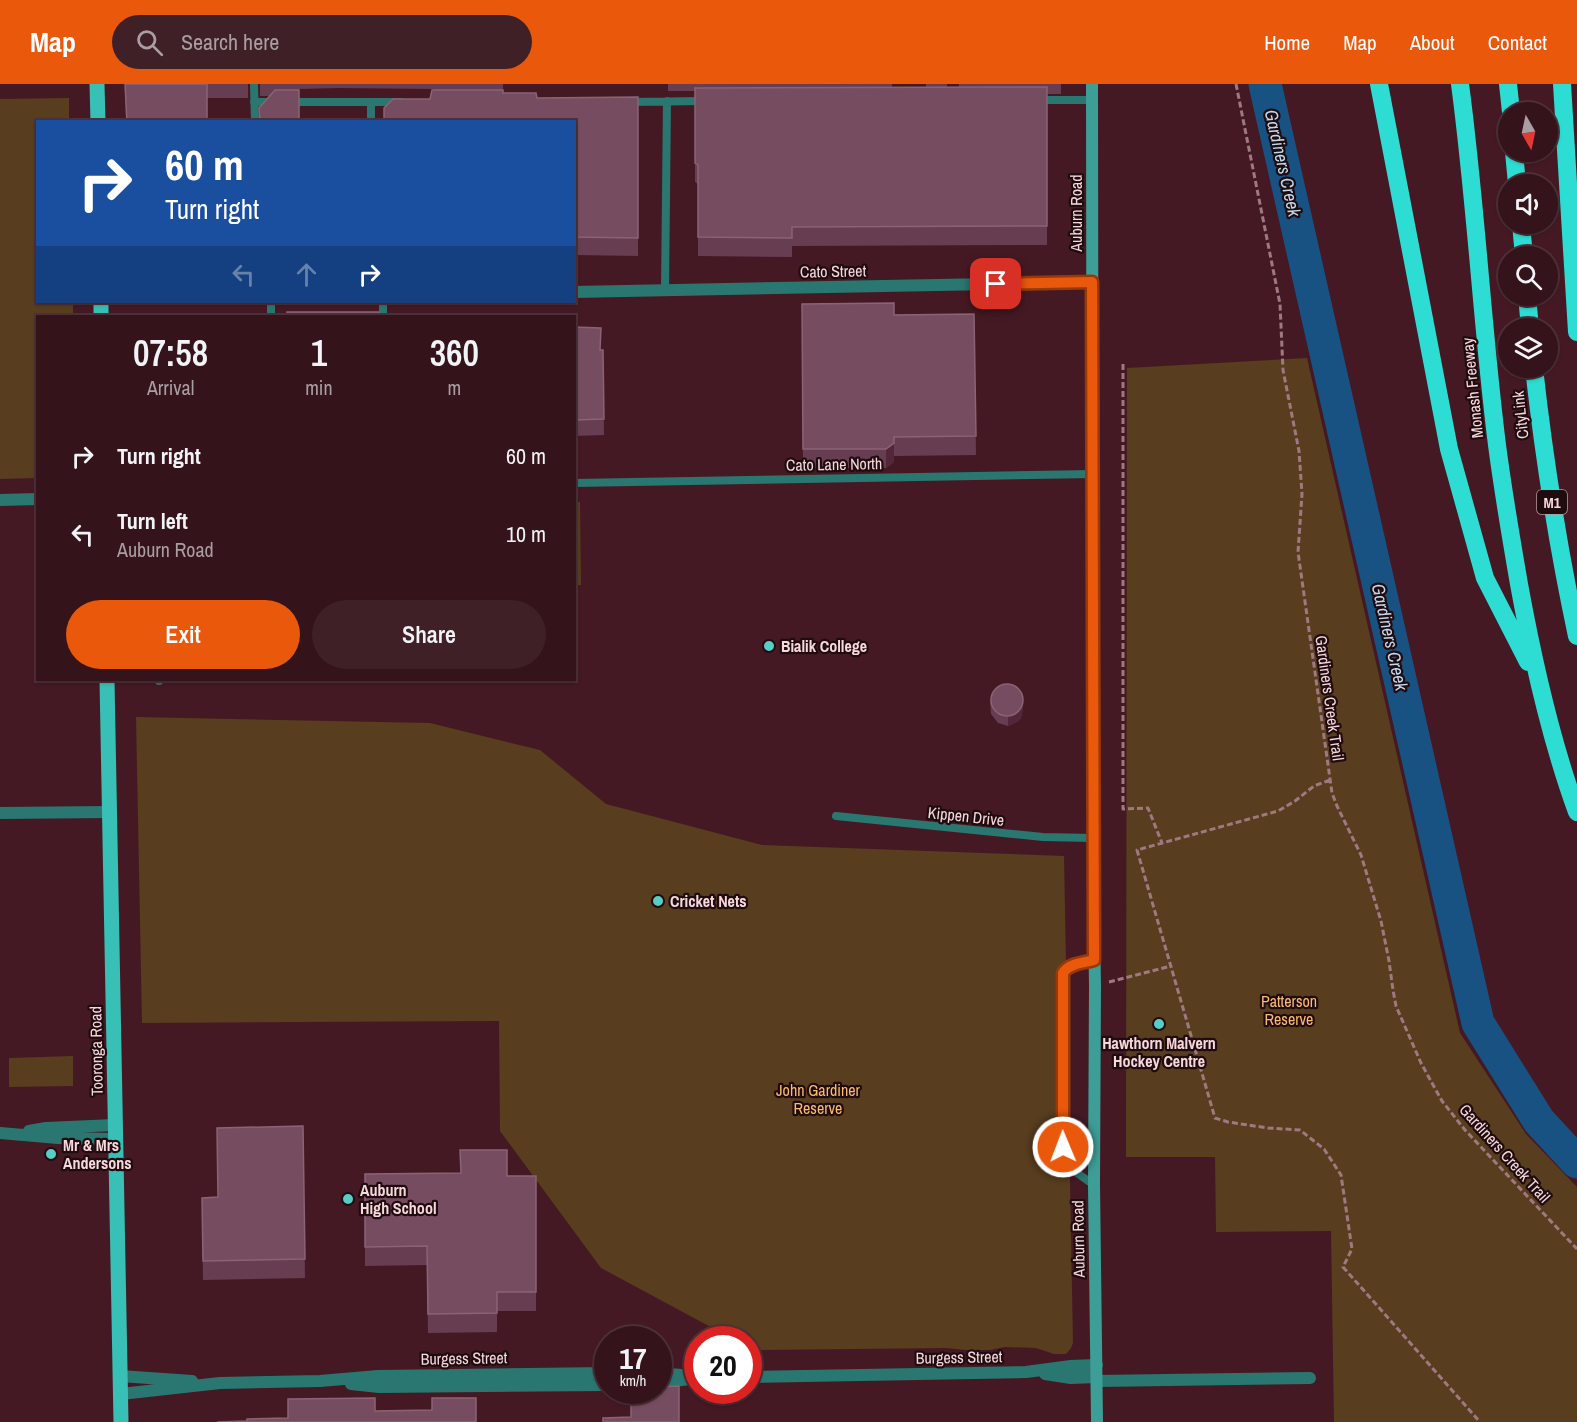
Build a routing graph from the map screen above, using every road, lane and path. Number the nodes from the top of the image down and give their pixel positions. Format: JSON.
{"nodes":[{"id":1,"x":97,"y":84,"type":"edge"},
{"id":2,"x":254,"y":84,"type":"edge"},
{"id":3,"x":1092,"y":84,"type":"edge"},
{"id":4,"x":1236,"y":84,"type":"edge"},
{"id":5,"x":1379,"y":84,"type":"edge"},
{"id":6,"x":1460,"y":84,"type":"edge"},
{"id":7,"x":1508,"y":84,"type":"edge"},
{"id":8,"x":1562,"y":84,"type":"edge"},
{"id":9,"x":1031,"y":100,"type":"edge"},
{"id":10,"x":1092,"y":100,"type":"junction"},
{"id":11,"x":667,"y":101,"type":"junction"},
{"id":12,"x":715,"y":101,"type":"edge"},
{"id":13,"x":255,"y":102,"type":"junction"},
{"id":14,"x":371,"y":102,"type":"junction"},
{"id":15,"x":404,"y":102,"type":"edge"},
{"id":16,"x":624,"y":102,"type":"edge"},
{"id":17,"x":1510,"y":102,"type":"edge"},
{"id":18,"x":98,"y":120,"type":"edge"},
{"id":19,"x":255,"y":120,"type":"edge"},
{"id":20,"x":371,"y":120,"type":"edge"},
{"id":21,"x":1092,"y":282,"type":"junction"},
{"id":22,"x":665,"y":290,"type":"junction"},
{"id":23,"x":576,"y":292,"type":"edge"},
{"id":24,"x":1577,"y":332,"type":"edge"},
{"id":25,"x":1123,"y":364,"type":"dead end"},
{"id":26,"x":1535,"y":378,"type":"edge"},
{"id":27,"x":1093,"y":474,"type":"junction"},
{"id":28,"x":576,"y":483,"type":"edge"},
{"id":29,"x":36,"y":499,"type":"edge"},
{"id":30,"x":0,"y":500,"type":"edge"},
{"id":31,"x":1577,"y":636,"type":"edge"},
{"id":32,"x":107,"y":681,"type":"edge"},
{"id":33,"x":1540,"y":685,"type":"junction"},
{"id":34,"x":1330,"y":780,"type":"junction"},
{"id":35,"x":110,"y":812,"type":"junction"},
{"id":36,"x":1577,"y":812,"type":"edge"},
{"id":37,"x":0,"y":813,"type":"edge"},
{"id":38,"x":836,"y":816,"type":"dead end"},
{"id":39,"x":1093,"y":838,"type":"junction"},
{"id":40,"x":1162,"y":843,"type":"junction"},
{"id":41,"x":1094,"y":960,"type":"junction"},
{"id":42,"x":1171,"y":966,"type":"junction"},
{"id":43,"x":1118,"y":980,"type":"dead end"},
{"id":44,"x":116,"y":1132,"type":"junction"},
{"id":45,"x":6,"y":1133,"type":"edge"},
{"id":46,"x":1094,"y":1185,"type":"junction"},
{"id":47,"x":1577,"y":1249,"type":"edge"},
{"id":48,"x":594,"y":1373,"type":"edge"},
{"id":49,"x":1097,"y":1374,"type":"junction"},
{"id":50,"x":120,"y":1376,"type":"junction"},
{"id":51,"x":762,"y":1377,"type":"edge"},
{"id":52,"x":1310,"y":1378,"type":"dead end"},
{"id":53,"x":320,"y":1382,"type":"junction"},
{"id":54,"x":220,"y":1383,"type":"junction"},
{"id":55,"x":594,"y":1384,"type":"edge"},
{"id":56,"x":121,"y":1394,"type":"junction"},
{"id":57,"x":121,"y":1422,"type":"edge"},
{"id":58,"x":1098,"y":1422,"type":"edge"},
{"id":59,"x":1480,"y":1422,"type":"edge"}],
"edges":[{"from":1,"to":18,"type":"main road"},
{"from":2,"to":13,"type":"lane"},
{"from":3,"to":10,"type":"main road","name":"Auburn Road"},
{"from":4,"to":34,"type":"path","name":"Gardiners Creek Trail"},
{"from":5,"to":33,"type":"highway"},
{"from":6,"to":33,"type":"highway","name":"Monash Freeway"},
{"from":7,"to":17,"type":"highway"},
{"from":8,"to":24,"type":"highway"},
{"from":9,"to":10,"type":"lane"},
{"from":10,"to":21,"type":"main road","name":"Auburn Road"},
{"from":11,"to":12,"type":"lane"},
{"from":11,"to":16,"type":"lane"},
{"from":11,"to":22,"type":"lane"},
{"from":13,"to":14,"type":"lane"},
{"from":13,"to":19,"type":"lane"},
{"from":14,"to":15,"type":"lane"},
{"from":14,"to":20,"type":"lane"},
{"from":21,"to":22,"type":"street","name":"Cato Street"},
{"from":21,"to":27,"type":"main road","name":"Auburn Road"},
{"from":22,"to":23,"type":"street","name":"Cato Street"},
{"from":25,"to":40,"type":"path"},
{"from":26,"to":31,"type":"highway","name":"CityLink","number":"M1"},
{"from":27,"to":28,"type":"lane","name":"Cato Lane North"},
{"from":27,"to":39,"type":"main road","name":"Auburn Road"},
{"from":29,"to":30,"type":"street"},
{"from":32,"to":35,"type":"main road","name":"Tooronga Road"},
{"from":33,"to":36,"type":"highway"},
{"from":34,"to":40,"type":"path"},
{"from":34,"to":47,"type":"path","name":"Gardiners Creek Trail"},
{"from":35,"to":37,"type":"street"},
{"from":35,"to":44,"type":"main road","name":"Tooronga Road"},
{"from":38,"to":39,"type":"lane","name":"Kippen Drive"},
{"from":39,"to":41,"type":"main road","name":"Auburn Road"},
{"from":40,"to":42,"type":"path"},
{"from":41,"to":46,"type":"main road","name":"Auburn Road"},
{"from":41,"to":46,"type":"lane"},
{"from":42,"to":43,"type":"path"},
{"from":42,"to":59,"type":"path"},
{"from":44,"to":45,"type":"street"},
{"from":44,"to":50,"type":"main road","name":"Tooronga Road"},
{"from":46,"to":49,"type":"main road","name":"Auburn Road"},
{"from":48,"to":53,"type":"street","name":"Burgess Street"},
{"from":49,"to":51,"type":"street","name":"Burgess Street"},
{"from":49,"to":52,"type":"street","name":"Burgess Street"},
{"from":49,"to":58,"type":"main road","name":"Auburn Road"},
{"from":50,"to":54,"type":"street","name":"Burgess Street"},
{"from":50,"to":56,"type":"main road","name":"Tooronga Road"},
{"from":53,"to":54,"type":"street","name":"Burgess Street"},
{"from":53,"to":55,"type":"street","name":"Burgess Street"},
{"from":54,"to":56,"type":"street","name":"Burgess Street"},
{"from":56,"to":57,"type":"main road","name":"Tooronga Road"}]}
